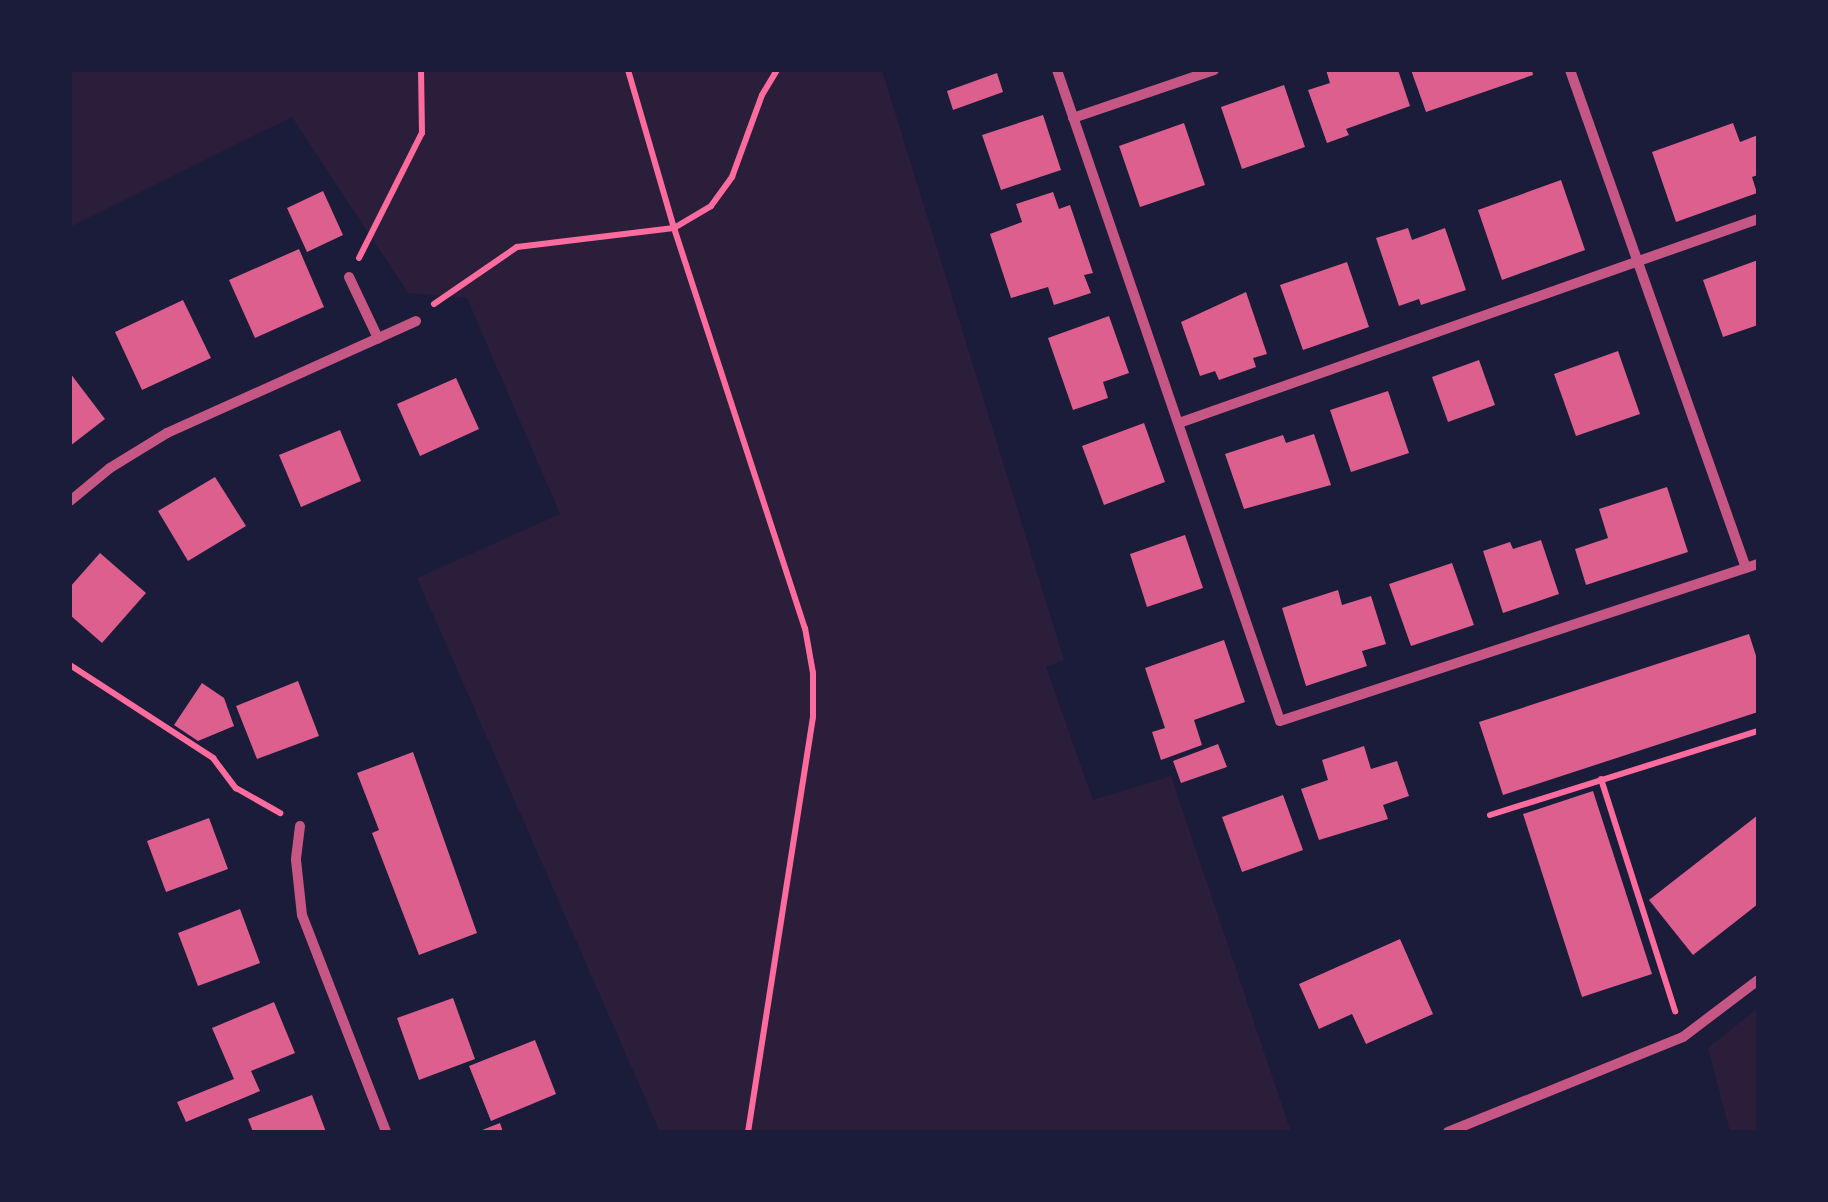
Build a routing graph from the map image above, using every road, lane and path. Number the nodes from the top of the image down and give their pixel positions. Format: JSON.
{"nodes":[{"id":1,"x":421,"y":70,"type":"edge"},
{"id":2,"x":628,"y":70,"type":"edge"},
{"id":3,"x":776,"y":70,"type":"edge"},
{"id":4,"x":1057,"y":70,"type":"edge"},
{"id":5,"x":1214,"y":70,"type":"edge"},
{"id":6,"x":1570,"y":70,"type":"edge"},
{"id":7,"x":1073,"y":118,"type":"junction"},
{"id":8,"x":1758,"y":219,"type":"edge"},
{"id":9,"x":674,"y":228,"type":"junction"},
{"id":10,"x":1637,"y":262,"type":"junction"},
{"id":11,"x":349,"y":277,"type":"joint"},
{"id":12,"x":416,"y":321,"type":"joint"},
{"id":13,"x":378,"y":338,"type":"junction"},
{"id":14,"x":1179,"y":422,"type":"junction"},
{"id":15,"x":70,"y":501,"type":"edge"},
{"id":16,"x":1752,"y":566,"type":"edge"},
{"id":17,"x":70,"y":665,"type":"edge"},
{"id":18,"x":1757,"y":734,"type":"edge"},
{"id":19,"x":1601,"y":780,"type":"junction"},
{"id":20,"x":1490,"y":815,"type":"dead end"},
{"id":21,"x":300,"y":826,"type":"joint"},
{"id":22,"x":1758,"y":980,"type":"edge"},
{"id":23,"x":1683,"y":1036,"type":"junction"},
{"id":24,"x":386,"y":1132,"type":"edge"},
{"id":25,"x":748,"y":1132,"type":"edge"},
{"id":26,"x":1448,"y":1132,"type":"edge"}],
"edges":[{"from":1,"to":11,"type":"path"},
{"from":2,"to":9,"type":"path"},
{"from":3,"to":9,"type":"path"},
{"from":4,"to":7,"type":"street"},
{"from":5,"to":7,"type":"street"},
{"from":6,"to":10,"type":"street"},
{"from":7,"to":14,"type":"street"},
{"from":8,"to":10,"type":"street"},
{"from":9,"to":12,"type":"path"},
{"from":9,"to":25,"type":"path"},
{"from":10,"to":14,"type":"street"},
{"from":10,"to":16,"type":"street"},
{"from":11,"to":13,"type":"street"},
{"from":12,"to":13,"type":"street"},
{"from":13,"to":15,"type":"street"},
{"from":14,"to":16,"type":"street"},
{"from":17,"to":21,"type":"path"},
{"from":18,"to":19,"type":"path"},
{"from":19,"to":20,"type":"path"},
{"from":19,"to":23,"type":"path"},
{"from":21,"to":24,"type":"street"},
{"from":22,"to":23,"type":"street"},
{"from":23,"to":26,"type":"street"}]}
